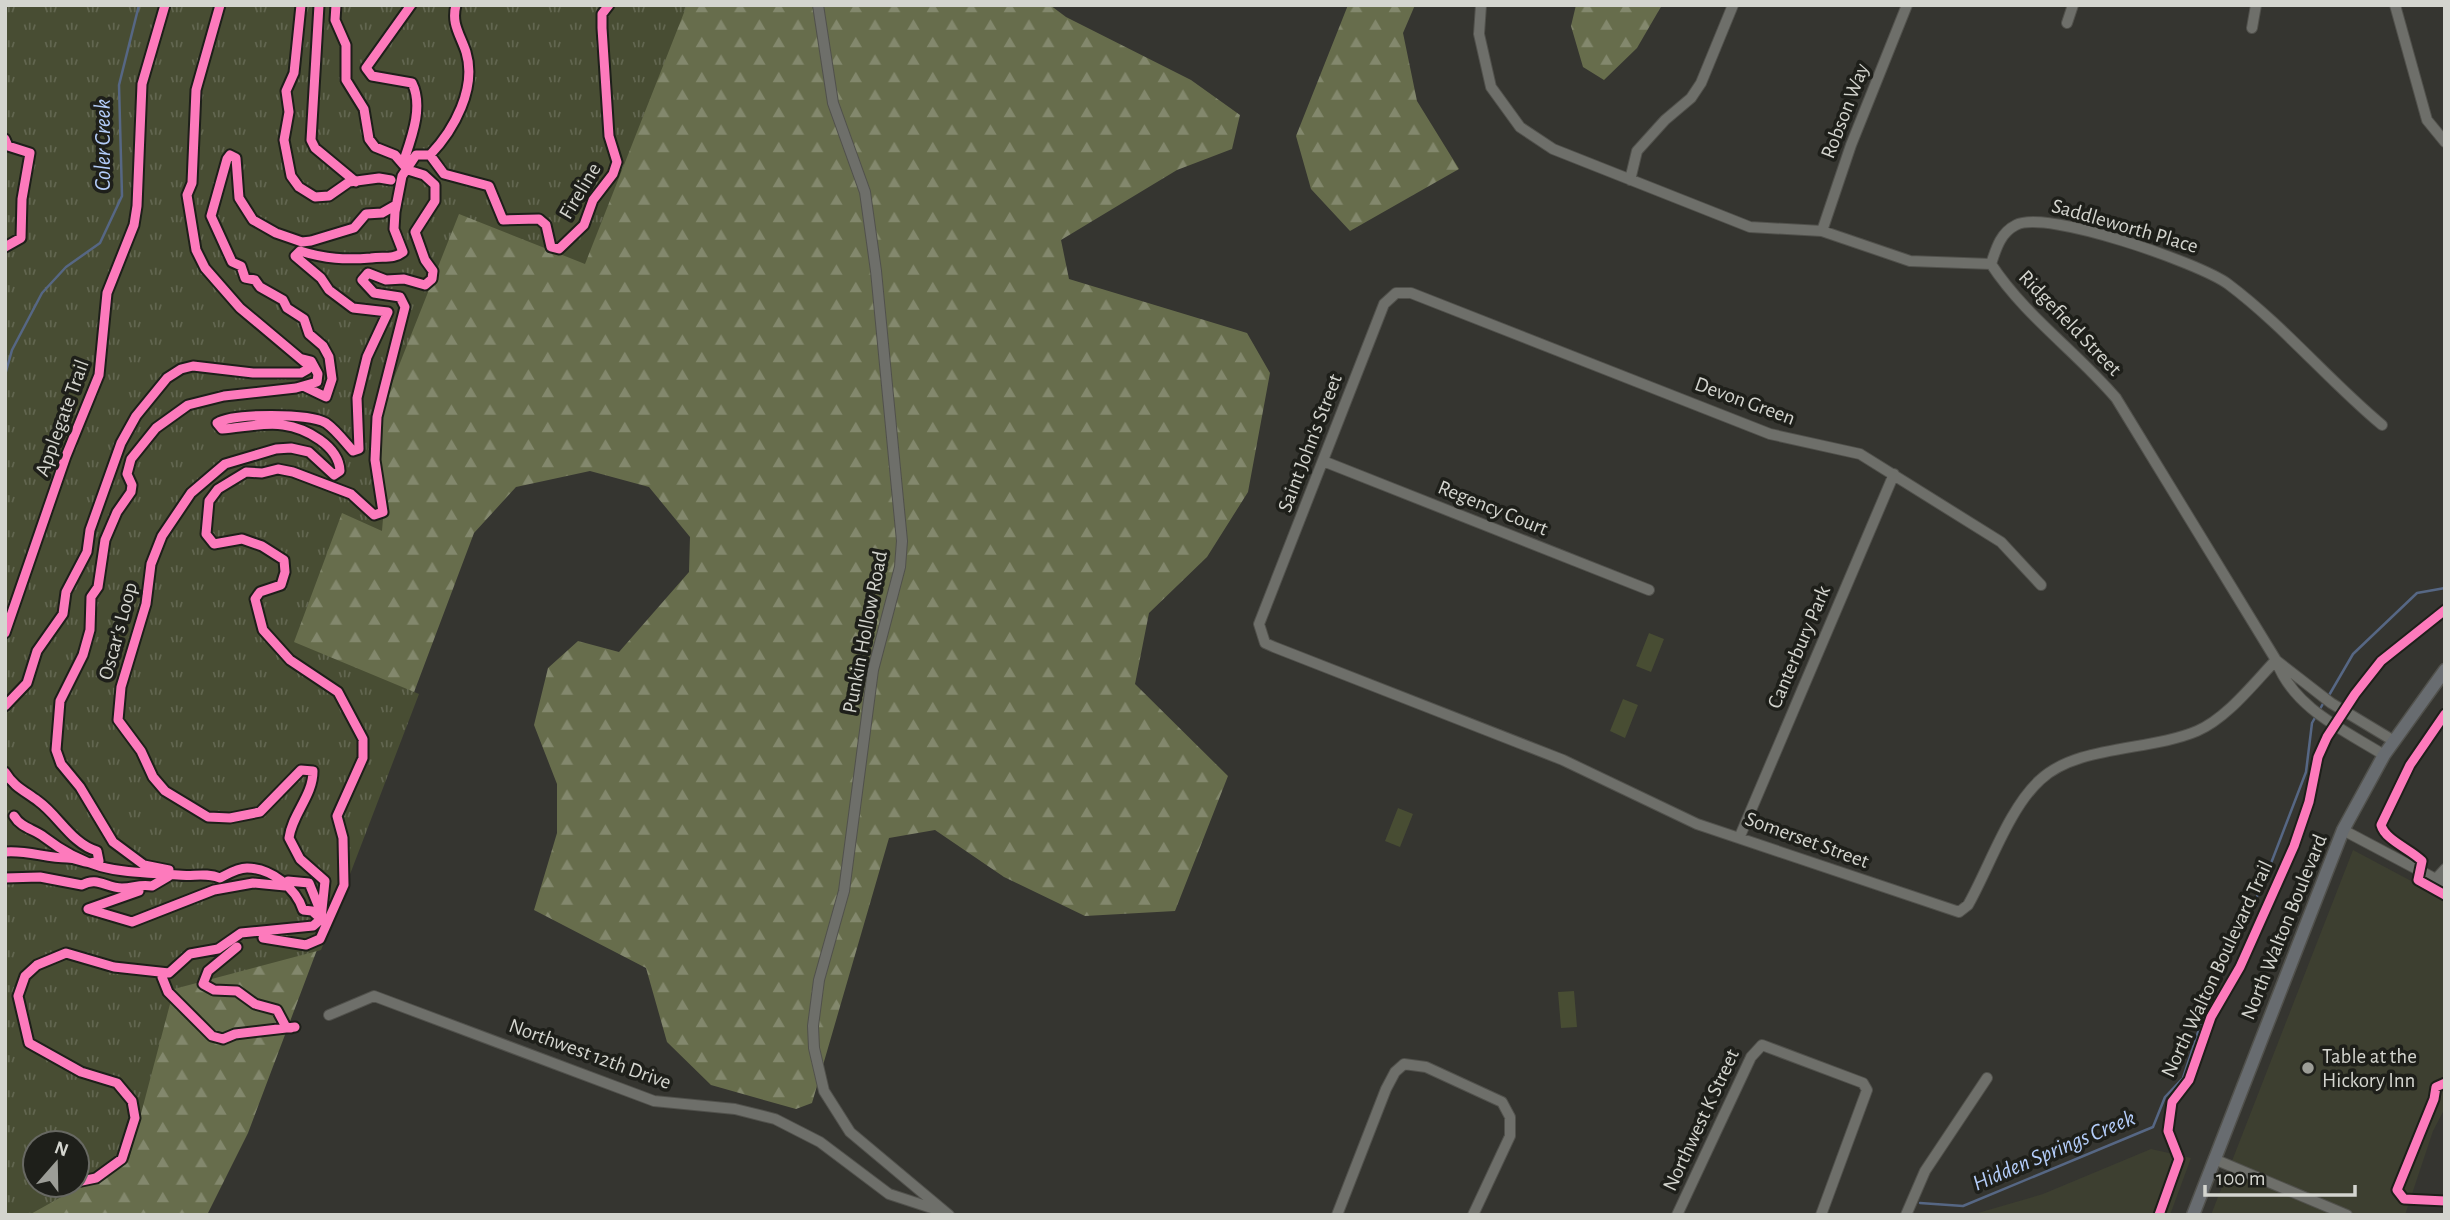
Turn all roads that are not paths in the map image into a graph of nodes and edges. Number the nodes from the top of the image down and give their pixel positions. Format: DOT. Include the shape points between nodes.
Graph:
graph roads {
  1 [pos="818,5"];
  2 [pos="1481,5"];
  3 [pos="1733,5"];
  4 [pos="1907,5"];
  5 [pos="2073,5"];
  6 [pos="2256,5"];
  7 [pos="2395,5"];
  8 [pos="2067,23"];
  9 [pos="2252,28"];
  10 [pos="2445,142"];
  11 [pos="1630,180"];
  12 [pos="1822,231"];
  13 [pos="1991,264"];
  14 [pos="1410,293"];
  15 [pos="2382,425"];
  16 [pos="1323,461"];
  17 [pos="1894,474"];
  18 [pos="2041,585"];
  19 [pos="1649,590"];
  20 [pos="1259,624"];
  21 [pos="2276,660"];
  22 [pos="2445,670"];
  23 [pos="2394,741"];
  24 [pos="2384,755"];
  25 [pos="2343,830"];
  26 [pos="1740,836"];
  27 [pos="2445,870"];
  28 [pos="2441,882"];
  29 [pos="329,1015"];
  30 [pos="1987,1078"];
  31 [pos="2214,1159"];
  32 [pos="948,1214"];
  33 [pos="1338,1215"];
  34 [pos="1473,1215"];
  35 [pos="1677,1215"];
  36 [pos="1821,1215"];
  37 [pos="1906,1215"];
  38 [pos="2193,1215"];
  39 [pos="2347,1215"];
  1 -- 32 [label="street, Punkin Hollow Road" via="833,103 865,192 902,541 900,568 873,670 844,891 819,980 814,1048 824,1091 850,1132"];
  2 -- 11 [label="street, Ridgefield Street" via="1479,34 1491,87 1510,116 1553,149"];
  3 -- 11 [label="street" via="1701,83 1637,151"];
  4 -- 12 [label="street, Robson Way"];
  5 -- 8 [label="street"];
  6 -- 9 [label="street"];
  7 -- 10 [label="street" via="2427,120"];
  11 -- 12 [label="street, Ridgefield Street" via="1750,227"];
  12 -- 13 [label="street, Ridgefield Street" via="1910,261"];
  13 -- 15 [label="street, Saddleworth Place" via="2000,239 2015,225 2034,220 2061,224 2203,269 2228,284"];
  13 -- 21 [label="street, Ridgefield Street" via="2011,294 2116,398"];
  14 -- 16 [label="street, Saint John's Street" via="1396,293 1384,304"];
  14 -- 17 [label="street, Devon Green" via="1770,434 1860,454"];
  16 -- 19 [label="street, Regency Court"];
  16 -- 20 [label="street, Saint John's Street"];
  17 -- 18 [label="street, Devon Green" via="2001,542"];
  17 -- 26 [label="street, Canterbury Park"];
  20 -- 26 [label="street, Somerset Street" via="1265,643 1274,647 1563,760 1698,824"];
  21 -- 23 [label="street, Ridgefield Street" via="2331,703"];
  21 -- 24 [label="street, Ridgefield Street" via="2283,680 2308,707"];
  21 -- 26 [label="street, Somerset Street" via="2199,731 2062,765 2039,780 2021,804 1965,910 1942,909"];
  22 -- 23 [label="main road, North Walton Boulevard"];
  23 -- 24 [label="main road, North Walton Boulevard"];
  24 -- 25 [label="main road, North Walton Boulevard"];
  25 -- 28 [label="street"];
  25 -- 31 [label="main road, North Walton Boulevard"];
  27 -- 28 [label="street"];
  29 -- 32 [label="street, Northwest 12th Drive" via="374,996 654,1101 735,1108 775,1119 820,1142 889,1194"];
  30 -- 37 [label="street" via="1925,1171"];
  31 -- 38 [label="main road, North Walton Boulevard"];
  31 -- 39 [label="street"];
  33 -- 34 [label="street" via="1386,1089 1404,1064 1426,1067 1502,1102 1510,1117 1510,1136"];
  35 -- 36 [label="street, Northwest K Street" via="1751,1058 1762,1045 1863,1083 1867,1090"];
}
